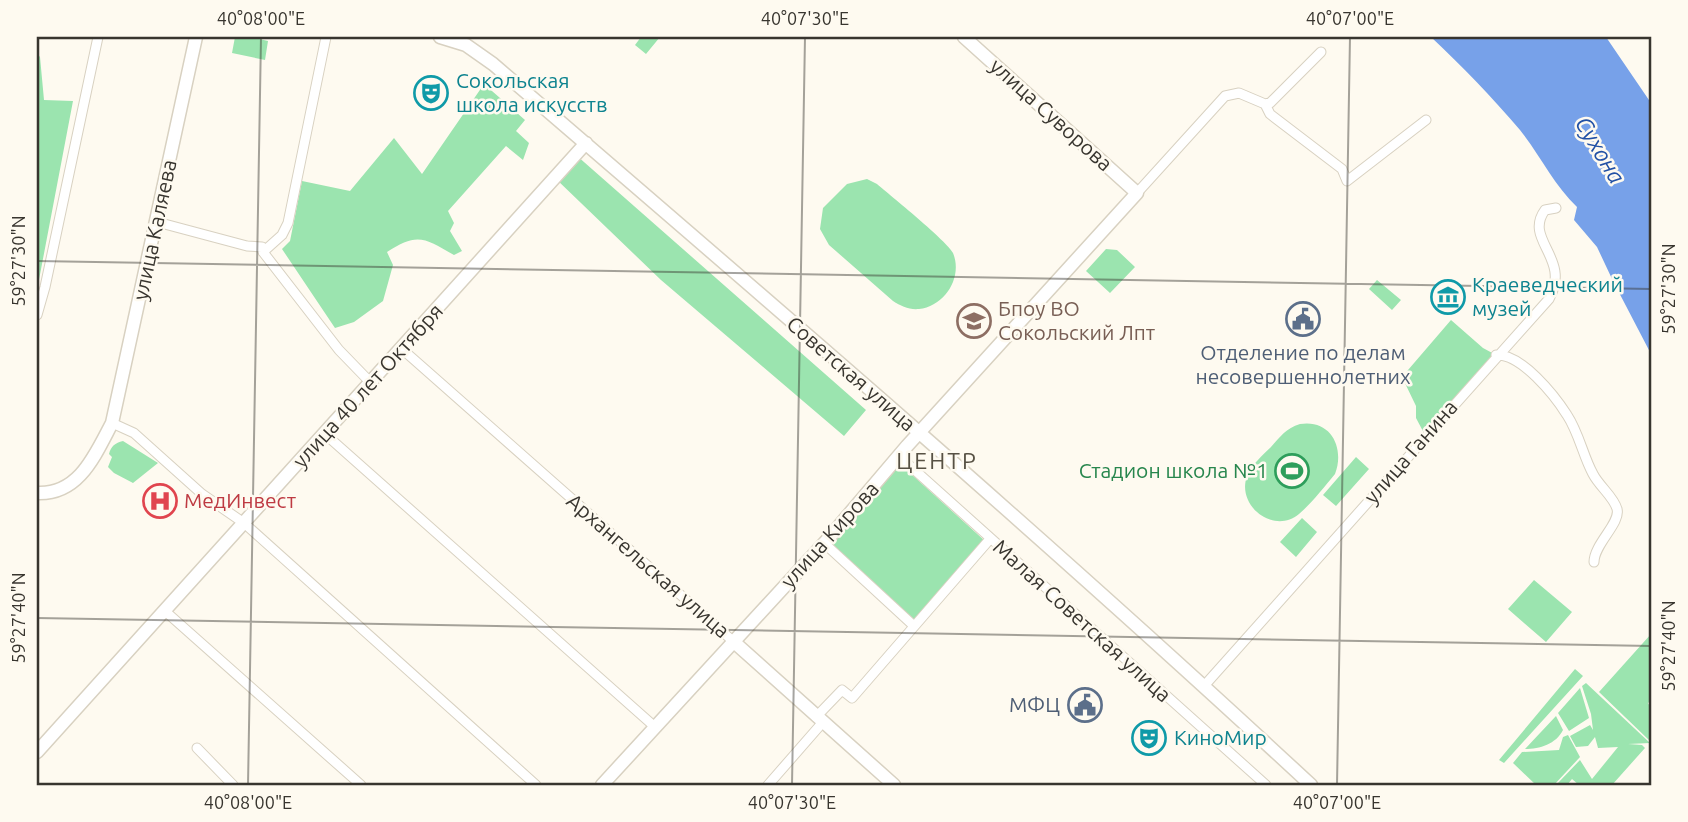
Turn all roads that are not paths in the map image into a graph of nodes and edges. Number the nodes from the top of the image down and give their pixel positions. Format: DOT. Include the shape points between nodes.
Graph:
graph roads {
  1 [pos="98,37"];
  2 [pos="196,37"];
  3 [pos="326,37"];
  4 [pos="440,37"];
  5 [pos="964,37"];
  6 [pos="468,41"];
  7 [pos="1321,52"];
  8 [pos="1265,104"];
  9 [pos="1426,120"];
  10 [pos="586,144"];
  11 [pos="1137,193"];
  12 [pos="1556,208"];
  13 [pos="157,222"];
  14 [pos="263,252"];
  15 [pos="37,315"];
  16 [pos="402,349"];
  17 [pos="1496,355"];
  18 [pos="371,383"];
  19 [pos="112,423"];
  20 [pos="919,433"];
  21 [pos="325,434"];
  22 [pos="899,456"];
  23 [pos="37,493"];
  24 [pos="244,523"];
  25 [pos="990,539"];
  26 [pos="824,543"];
  27 [pos="1594,562"];
  28 [pos="165,611"];
  29 [pos="914,626"];
  30 [pos="734,642"];
  31 [pos="1204,686"];
  32 [pos="820,720"];
  33 [pos="655,727"];
  34 [pos="197,748"];
  35 [pos="37,752"];
  36 [pos="233,785"];
  37 [pos="361,785"];
  38 [pos="536,785"];
  39 [pos="602,785"];
  40 [pos="768,785"];
  41 [pos="894,785"];
  42 [pos="1266,785"];
  43 [pos="1311,785"];
  1 -- 15 [label="street"];
  2 -- 13 [label="main road, улица Каляева"];
  3 -- 14 [label="street" via="288,223"];
  4 -- 6 [label="main road, Советская улица"];
  5 -- 11 [label="main road, улица Суворова"];
  6 -- 10 [label="main road, Советская улица"];
  7 -- 8 [label="street"];
  8 -- 9 [label="street" via="1270,114 1342,169 1347,181"];
  8 -- 11 [label="street, улица Кирова" via="1239,93 1225,96"];
  10 -- 16 [label="main road, улица 40 лет Октября"];
  10 -- 20 [label="main road, Советская улица"];
  11 -- 20 [label="main road, улица Кирова"];
  12 -- 17 [label="street, улица Ганина" via="1545,210 1538,233 1554,261 1553,292"];
  13 -- 14 [label="street" via="262,247"];
  13 -- 19 [label="main road, улица Каляева"];
  14 -- 18 [label="street"];
  16 -- 18 [label="main road, улица 40 лет Октября"];
  16 -- 30 [label="street, Архангельская улица"];
  17 -- 27 [label="street" via="1516,359 1568,416 1589,466 1616,507 1617,516 1596,548"];
  17 -- 31 [label="street, улица Ганина"];
  18 -- 21 [label="main road, улица 40 лет Октября"];
  19 -- 23 [label="main road, улица Каляева" via="77,480 55,492"];
  19 -- 24 [label="street" via="134,433 202,494"];
  20 -- 22 [label="main road, улица Кирова"];
  20 -- 31 [label="main road, Советская улица"];
  21 -- 24 [label="main road, улица 40 лет Октября"];
  21 -- 33 [label="street"];
  22 -- 25 [label="street, Малая Советская улица"];
  22 -- 26 [label="main road, улица Кирова"];
  24 -- 28 [label="main road, улица 40 лет Октября"];
  24 -- 38 [label="street"];
  25 -- 29 [label="street"];
  25 -- 42 [label="street, Малая Советская улица"];
  26 -- 29 [label="street"];
  26 -- 30 [label="main road, улица Кирова"];
  28 -- 35 [label="main road, улица 40 лет Октября"];
  28 -- 37 [label="street"];
  29 -- 32 [label="street" via="852,698 842,690"];
  30 -- 32 [label="main road, Архангельская улица"];
  30 -- 33 [label="main road, улица Кирова"];
  31 -- 43 [label="main road, Советская улица"];
  32 -- 40 [label="street"];
  32 -- 41 [label="main road, Архангельская улица"];
  33 -- 39 [label="main road, улица Кирова"];
  34 -- 36 [label="street"];
}
